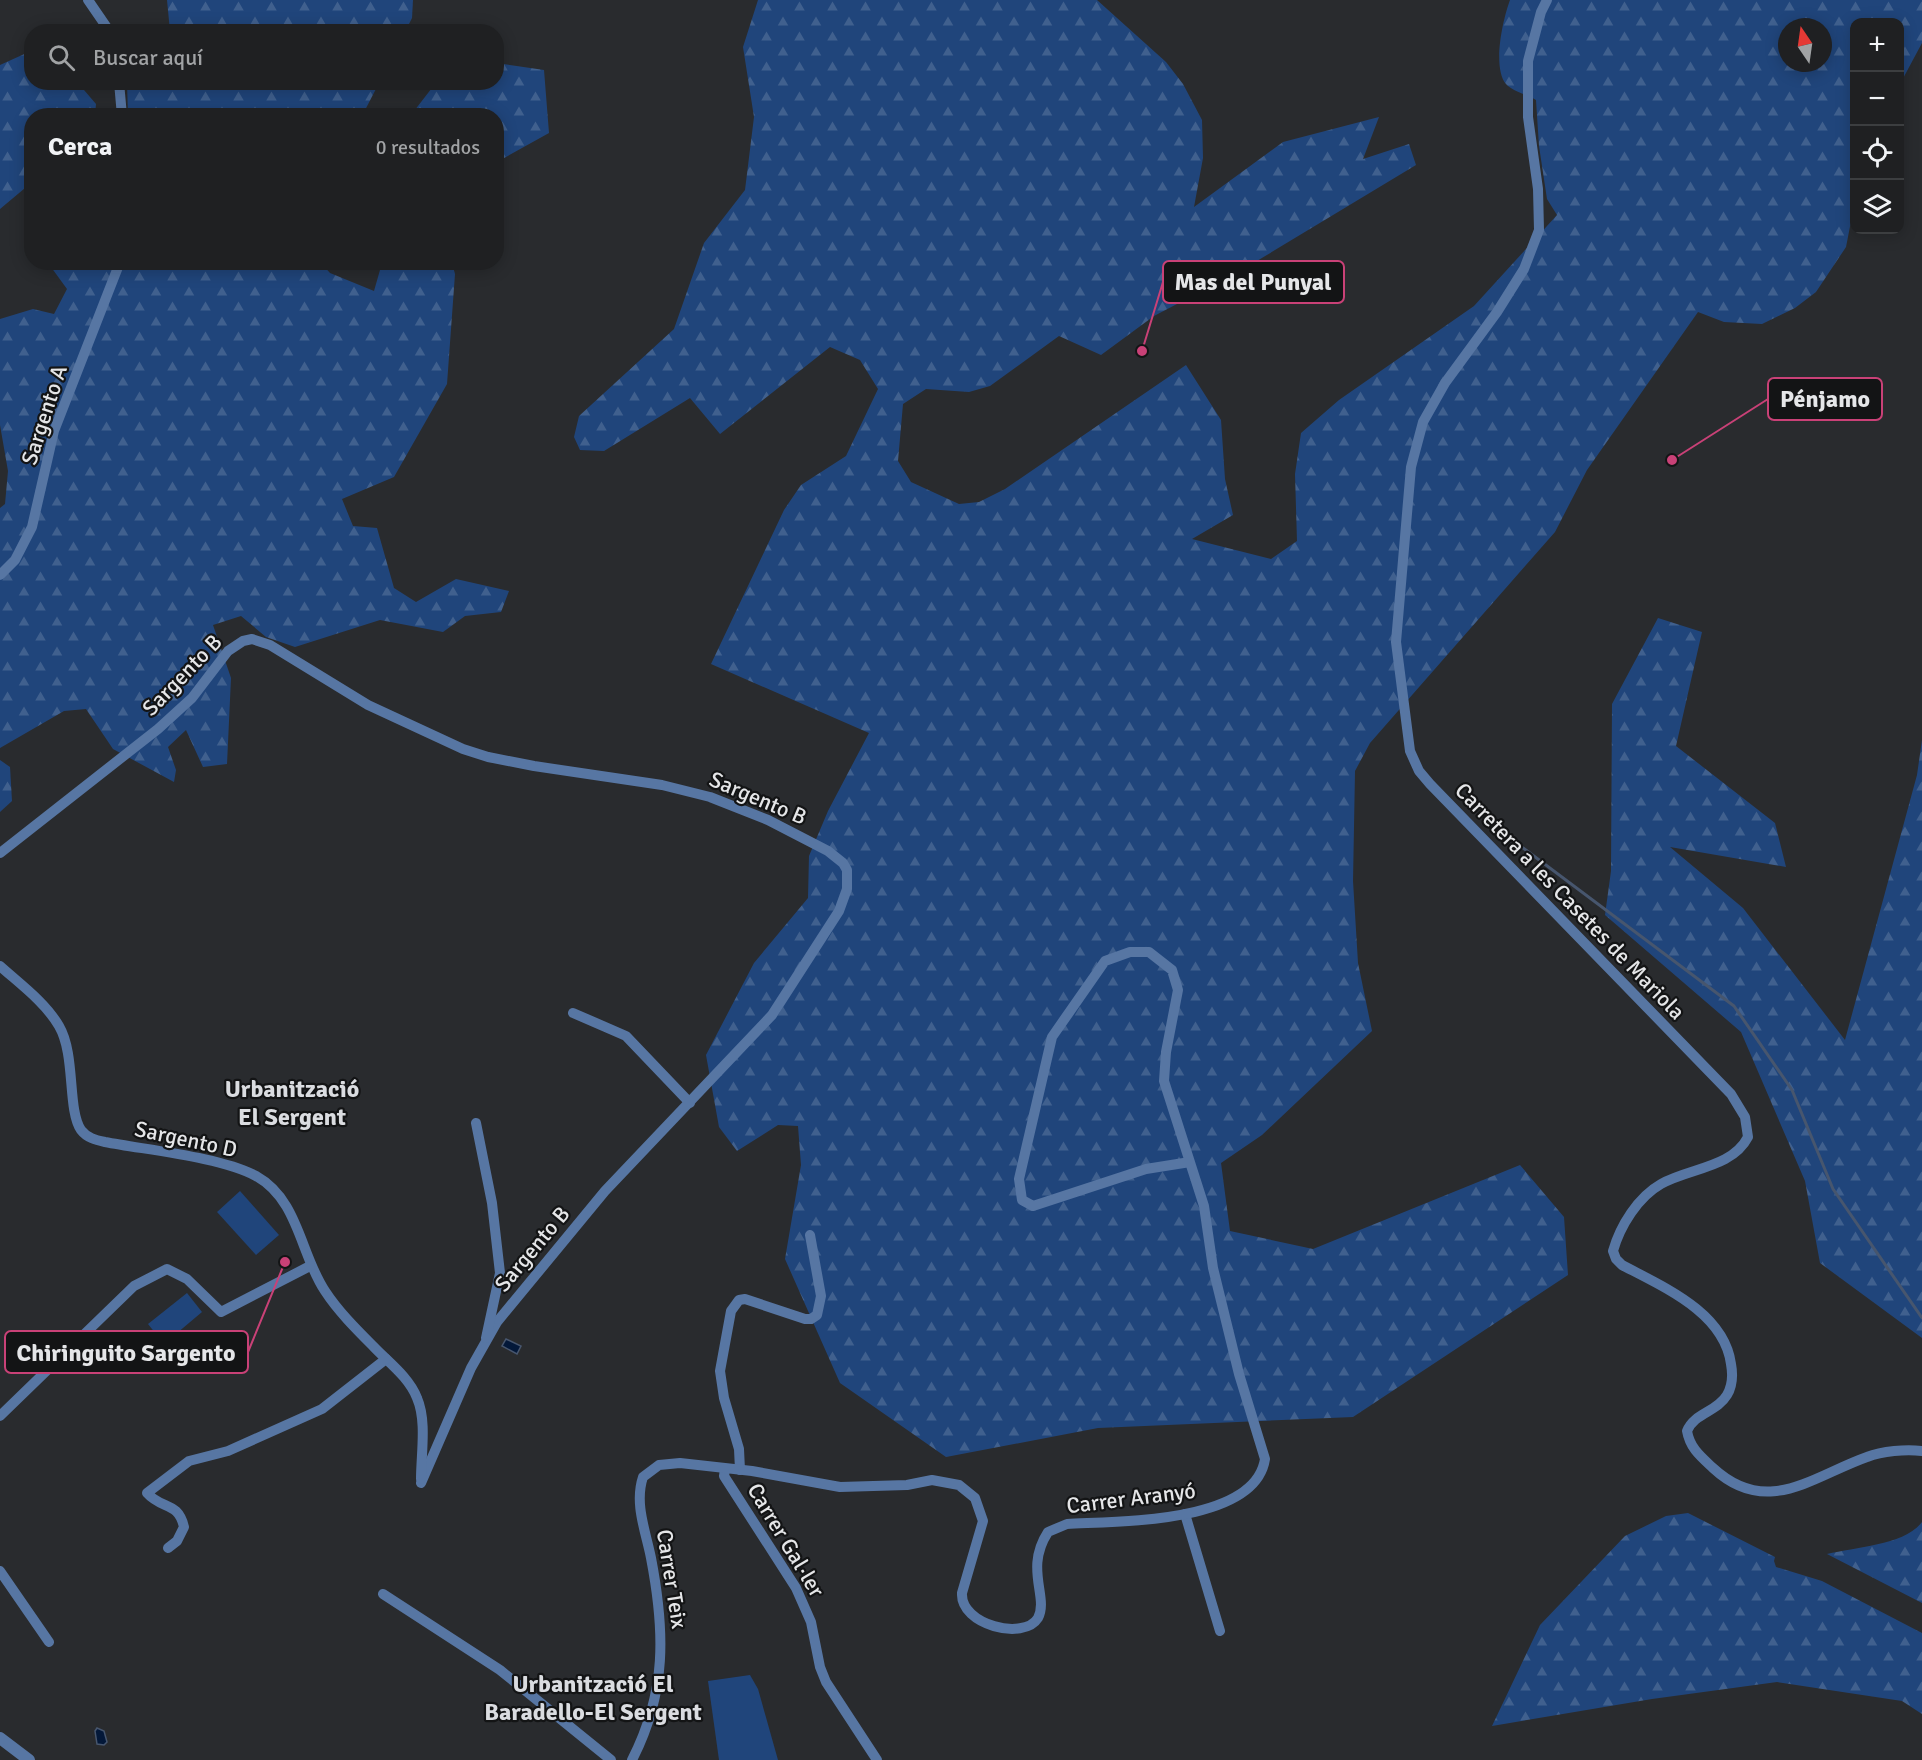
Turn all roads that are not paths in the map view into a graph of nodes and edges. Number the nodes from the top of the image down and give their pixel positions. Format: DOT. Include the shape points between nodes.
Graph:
graph roads {
  1 [pos="88,0"];
  2 [pos="1547,0"];
  3 [pos="104,24"];
  4 [pos="120,90"];
  5 [pos="121,108"];
  6 [pos="117,270"];
  7 [pos="0,574"];
  8 [pos="0,853"];
  9 [pos="0,966"];
  10 [pos="573,1013"];
  11 [pos="690,1103"];
  12 [pos="476,1123"];
  13 [pos="1190,1162"];
  14 [pos="810,1235"];
  15 [pos="310,1266"];
  16 [pos="485,1344"];
  17 [pos="386,1359"];
  18 [pos="0,1416"];
  19 [pos="1922,1451"];
  20 [pos="720,1469"];
  21 [pos="740,1470"];
  22 [pos="421,1483"];
  23 [pos="1185,1514"];
  24 [pos="168,1548"];
  25 [pos="0,1571"];
  26 [pos="383,1594"];
  27 [pos="1220,1631"];
  28 [pos="49,1642"];
  29 [pos="0,1738"];
  30 [pos="29,1760"];
  31 [pos="611,1760"];
  32 [pos="632,1760"];
  33 [pos="877,1760"];
  1 -- 3 [label="street"];
  2 -- 19 [label="street, Carretera a les Casetes de Mariola" via="1528,61 1528,117 1539,230 1524,269 1445,383 1423,422 1411,467 1396,642 1410,751 1430,784 1731,1094 1745,1117 1748,1137 1737,1152 1650,1192 1616,1239 1613,1251 1622,1265 1700,1312 1718,1332 1730,1354 1733,1374 1728,1394 1720,1405 1695,1419 1687,1431 1695,1451 1725,1478 1770,1491 1796,1488 1869,1456"];
  4 -- 5 [label="street"];
  6 -- 7 [label="street, Sargento A" via="54,431 32,527 15,560"];
  8 -- 11 [label="street, Sargento B" via="158,729 192,698 228,651 252,639 270,645 400,721 488,757 662,785 741,807 835,855 847,870 847,889 835,918 772,1015"];
  9 -- 15 [label="street, Sargento D" via="42,1006 63,1033 78,1125 86,1136 231,1166 257,1176 286,1204"];
  10 -- 11 [label="street" via="626,1036"];
  11 -- 16 [label="street, Sargento B" via="605,1191 497,1322"];
  12 -- 16 [label="street" via="492,1203 500,1273"];
  13 -- 13 [label="street, Carrer Aranyó" via="1146,1169 1033,1206 1022,1200 1019,1179 1052,1037 1105,961 1130,952 1149,952 1172,970 1178,990 1164,1081"];
  13 -- 23 [label="street, Carrer Aranyó" via="1204,1206 1213,1268 1239,1374 1264,1459 1255,1481 1240,1494"];
  14 -- 21 [label="street" via="821,1296 817,1315 805,1319 745,1299 739,1300 731,1311 720,1379 739,1449"];
  15 -- 17 [label="street, Sargento D" via="338,1310"];
  15 -- 18 [label="street" via="221,1312 187,1279 167,1269 134,1286"];
  16 -- 22 [label="street, Sargento B"];
  17 -- 22 [label="street, Sargento D" via="408,1381 419,1401"];
  17 -- 24 [label="street" via="322,1409 228,1451 189,1461 147,1493 182,1516 184,1527"];
  20 -- 21 [label="street, Carrer Aranyó"];
  20 -- 32 [label="street, Carrer Teix" via="680,1463 659,1465 643,1477 639,1501 662,1624 662,1650 651,1717"];
  20 -- 33 [label="street, Carrer Gal·ler" via="804,1605 826,1682"];
  21 -- 23 [label="street, Carrer Aranyó" via="840,1487 945,1481 969,1490 983,1521 961,1603 978,1620 1004,1629 1033,1623 1038,1617 1037,1554 1048,1532 1067,1524"];
  23 -- 27 [label="street"];
  25 -- 28 [label="street"];
  26 -- 31 [label="street" via="500,1670"];
  29 -- 30 [label="street"];
}
